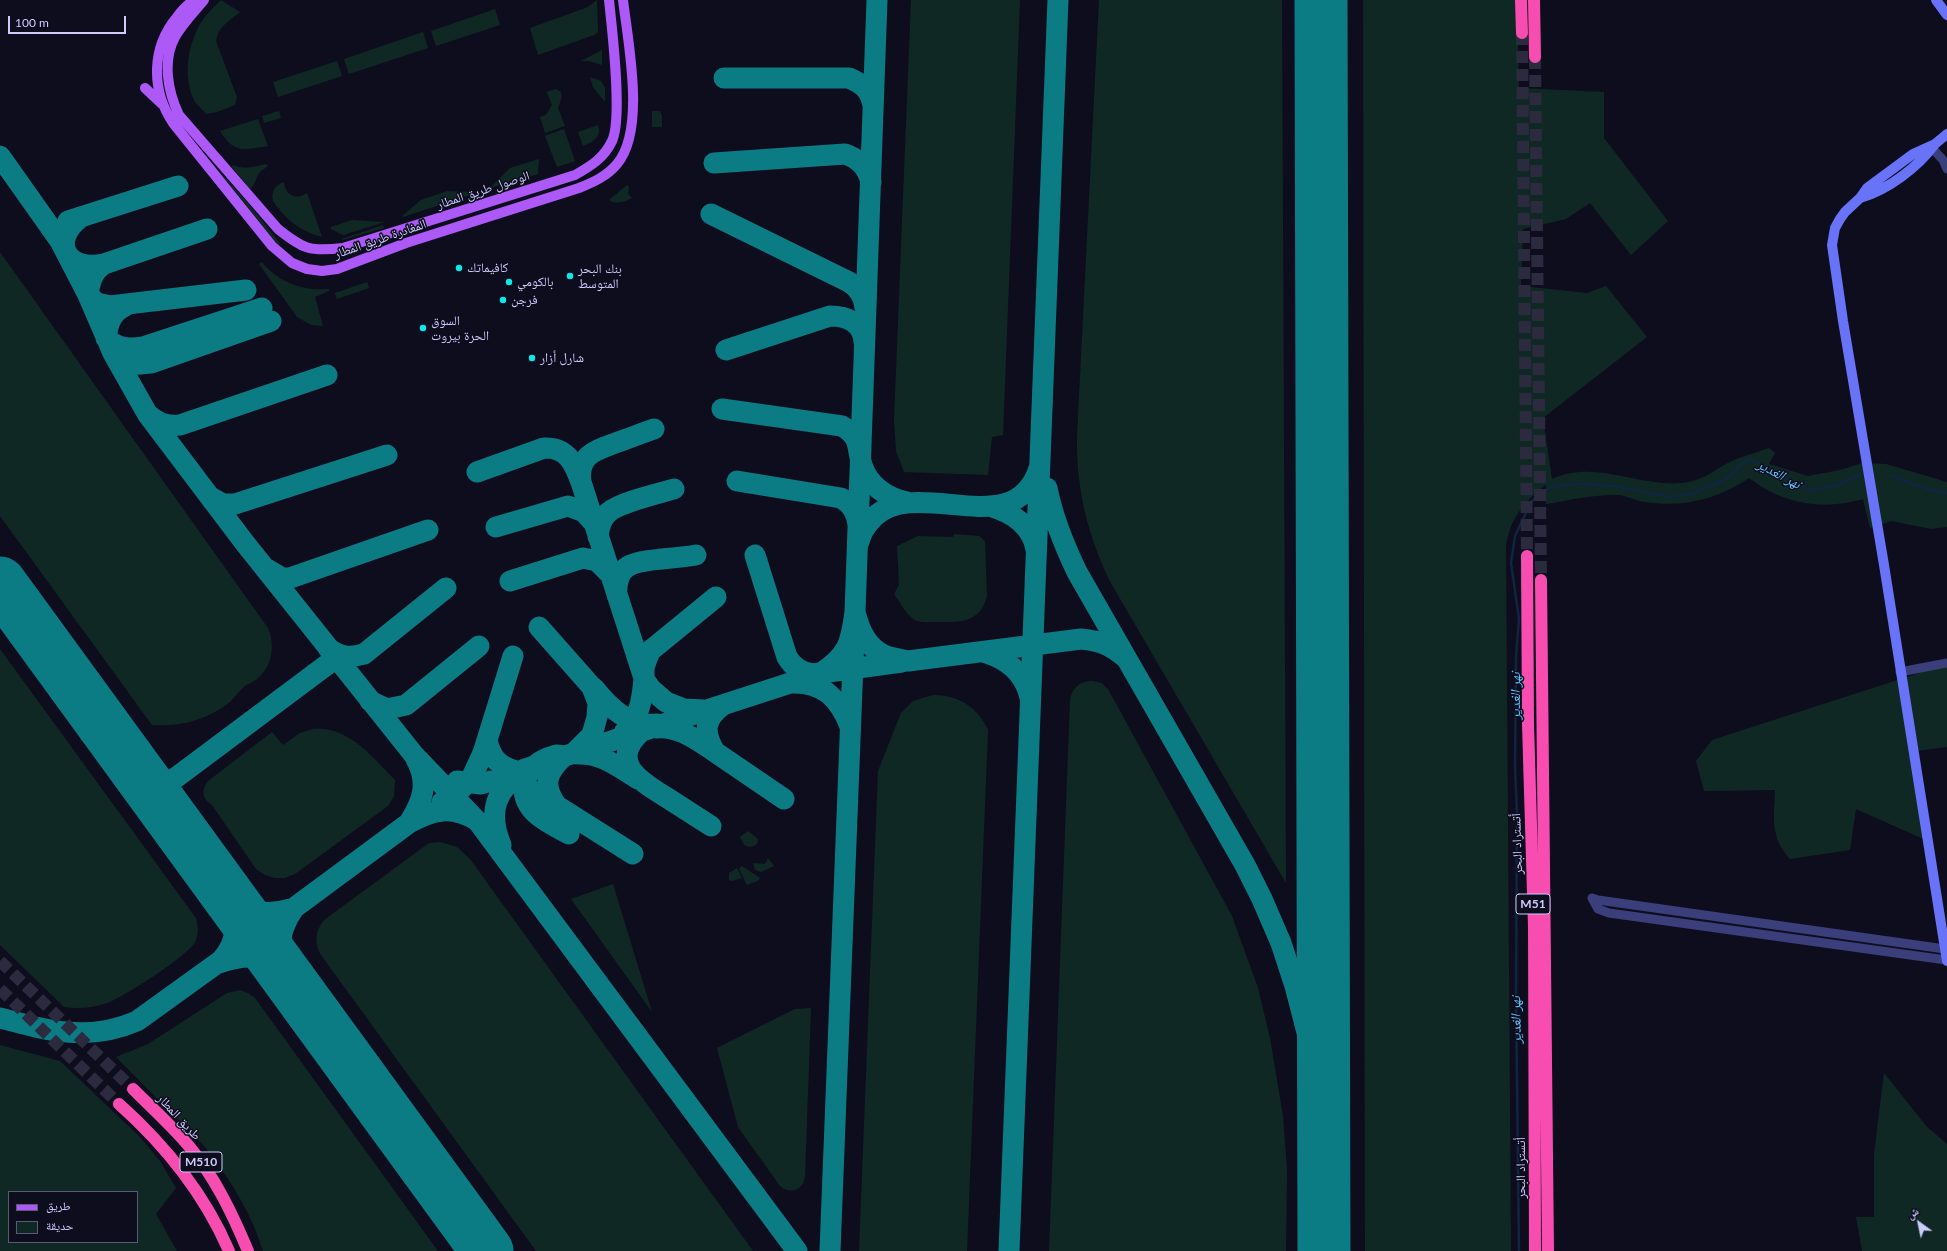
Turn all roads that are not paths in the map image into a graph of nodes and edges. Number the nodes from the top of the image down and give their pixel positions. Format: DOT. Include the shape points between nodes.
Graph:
graph roads {
  1 [pos="194,0"];
  2 [pos="204,0"];
  3 [pos="609,0"];
  4 [pos="623,0"];
  5 [pos="1522,0"];
  6 [pos="1534,0"];
  7 [pos="1936,0"];
  8 [pos="1947,15"];
  9 [pos="1522,33"];
  10 [pos="1535,57"];
  11 [pos="145,88"];
  12 [pos="162,104"];
  13 [pos="1947,134"];
  14 [pos="1933,146"];
  15 [pos="1947,169"];
  16 [pos="1527,556"];
  17 [pos="1541,580"];
  18 [pos="1947,663"];
  19 [pos="1900,672"];
  20 [pos="1662,909"];
  21 [pos="1678,912"];
  22 [pos="1660,920"];
  23 [pos="1676,922"];
  24 [pos="1804,929"];
  25 [pos="1802,940"];
  26 [pos="1946,949"];
  27 [pos="1946,960"];
  28 [pos="133,1089"];
  29 [pos="119,1104"];
  30 [pos="229,1251"];
  31 [pos="248,1251"];
  32 [pos="1535,1251"];
  33 [pos="1548,1251"];
  1 -- 12 [label="main road, المغادرة طريق المطار" via="170,25 158,55 158,82"];
  2 -- 3 [label="main road, الوصول طريق المطار" via="175,37 168,63 169,88 173,103 179,115 278,229 294,242 309,249 324,250 343,248 575,175 595,163 604,155 613,139 617,120"];
  4 -- 12 [label="main road, المغادرة طريق المطار" via="632,73 632,129 626,150 618,163 598,180 579,188 406,243 337,268 322,271 307,269 292,262 272,246 173,123"];
  5 -- 9 [label="highway"];
  6 -- 10 [label="highway"];
  7 -- 8 [label="street"];
  11 -- 12 [label="main road"];
  13 -- 14 [label="street"];
  14 -- 15 [label="street"];
  14 -- 19 [label="street" via="1918,163 1889,185 1874,194 1860,198 1845,212 1834,232 1832,245"];
  16 -- 32 [label="highway, أتستراد البحر / M51" via="1528,724 1534,927"];
  17 -- 33 [label="highway, أتستراد البحر / M51"];
  18 -- 19 [label="street"];
  19 -- 26 [label="street"];
  20 -- 21 [label="street"];
  20 -- 22 [label="street"];
  20 -- 22 [label="street" via="1592,898 1600,911"];
  21 -- 23 [label="street"];
  21 -- 24 [label="street"];
  22 -- 23 [label="street"];
  23 -- 25 [label="street"];
  24 -- 25 [label="street"];
  24 -- 26 [label="street"];
  25 -- 27 [label="street"];
  26 -- 27 [label="street"];
  28 -- 31 [label="highway, طريق المطار / M510" via="188,1145 211,1177 227,1203"];
  29 -- 30 [label="highway, M510" via="157,1140 203,1199"];
}
